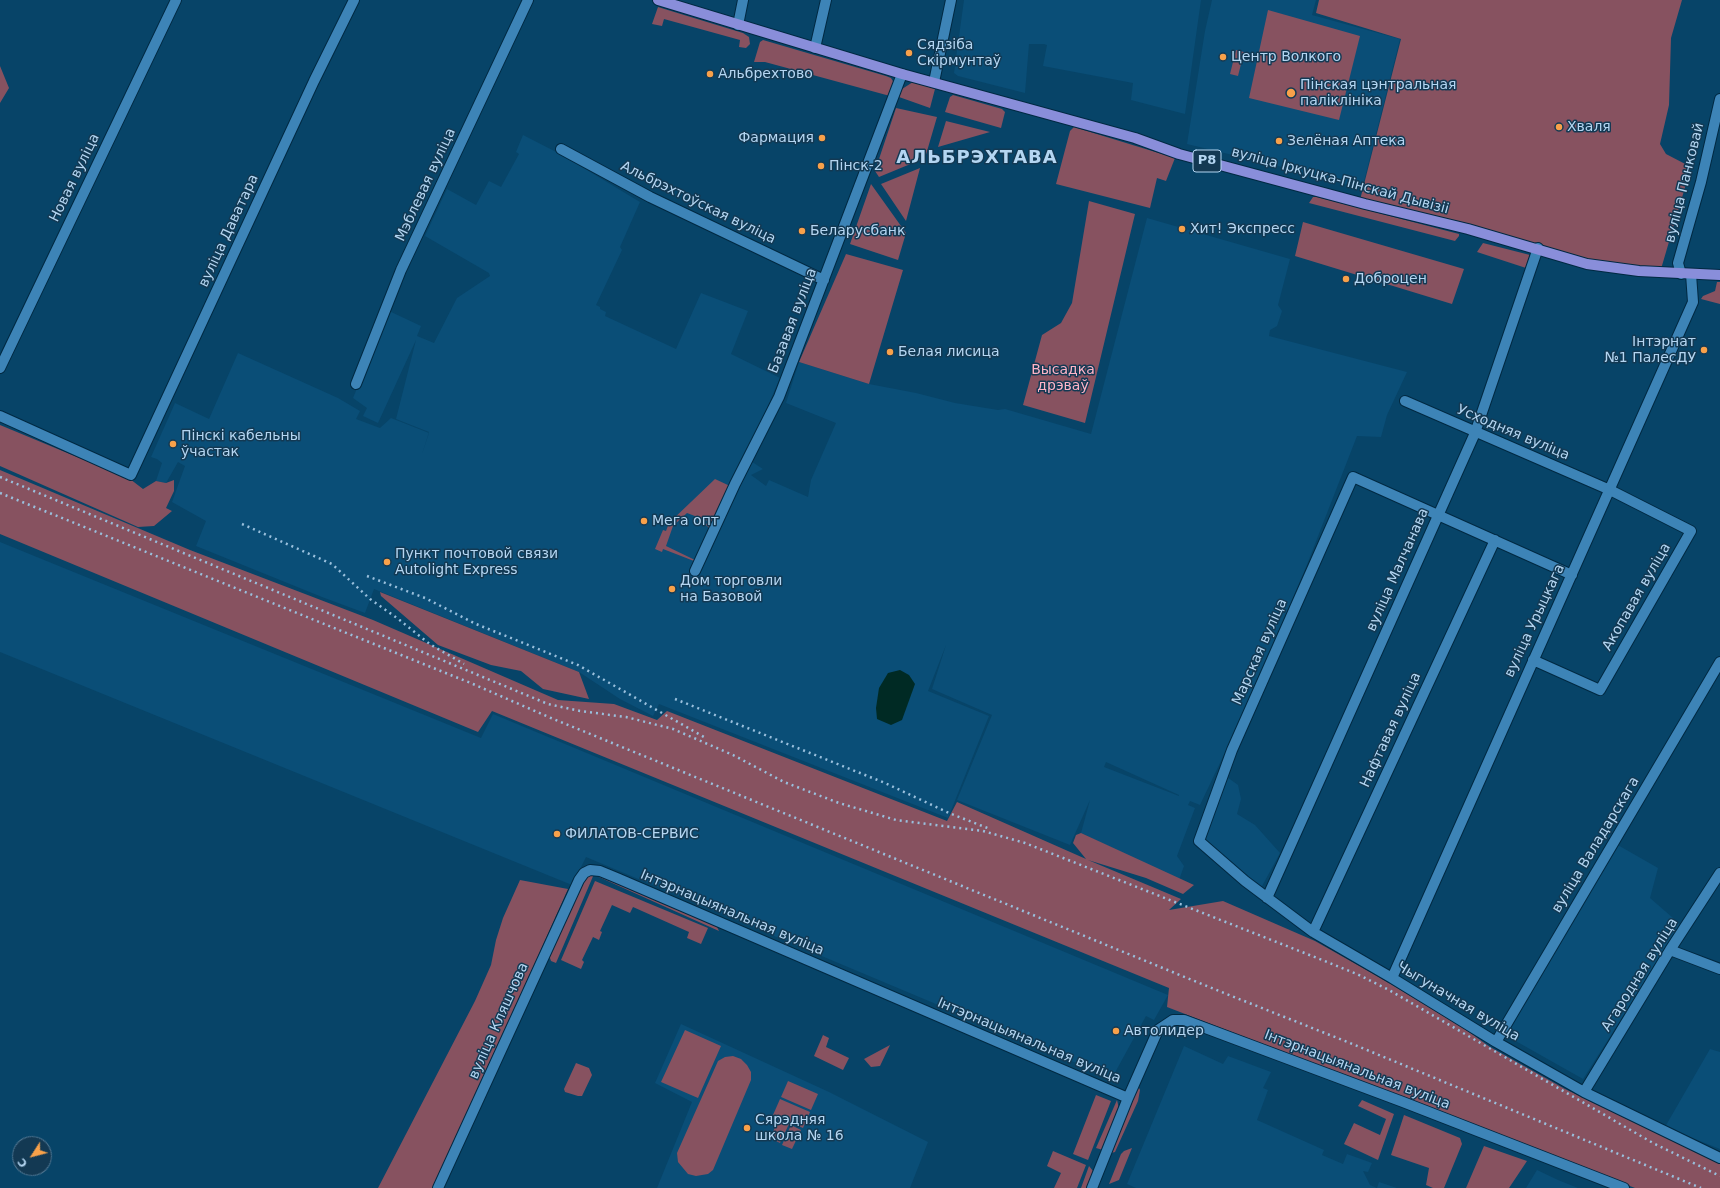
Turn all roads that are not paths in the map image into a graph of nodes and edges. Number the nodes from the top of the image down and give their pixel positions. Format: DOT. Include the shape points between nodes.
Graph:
graph roads {
  1 [pos="176,0"];
  2 [pos="354,0"];
  3 [pos="528,0"];
  4 [pos="658,0"];
  5 [pos="743,0"];
  6 [pos="826,0"];
  7 [pos="951,0"];
  8 [pos="738,25"];
  9 [pos="815,48"];
  10 [pos="902,74"];
  11 [pos="934,82"];
  12 [pos="1720,99"];
  13 [pos="561,149"];
  14 [pos="1538,248"];
  15 [pos="1686,274"];
  16 [pos="1720,275"];
  17 [pos="824,280"];
  18 [pos="0,368"];
  19 [pos="356,384"];
  20 [pos="1405,401"];
  21 [pos="0,416"];
  22 [pos="1475,433"];
  23 [pos="1610,490"];
  24 [pos="1438,515"];
  25 [pos="1495,540"];
  26 [pos="695,571"];
  27 [pos="1572,575"];
  28 [pos="1533,660"];
  29 [pos="1720,662"];
  30 [pos="1198,841"];
  31 [pos="590,870"];
  32 [pos="1720,873"];
  33 [pos="1267,898"];
  34 [pos="1313,932"];
  35 [pos="1670,950"];
  36 [pos="1720,969"];
  37 [pos="1392,978"];
  38 [pos="1496,1042"];
  39 [pos="1584,1092"];
  40 [pos="1128,1098"];
  41 [pos="1720,1158"];
  42 [pos="438,1188"];
  43 [pos="1092,1188"];
  44 [pos="1624,1188"];
  1 -- 18 [label="street, Новая вуліца"];
  2 -- 21 [label="street, вуліца Даватара" via="131,475"];
  3 -- 19 [label="street, Мэблевая вуліца" via="401,270"];
  4 -- 8 [label="main road, вуліца Іркуцка-Пінскай Дывізіі / Р8"];
  5 -- 8 [label="street"];
  6 -- 9 [label="street"];
  7 -- 11 [label="street"];
  8 -- 9 [label="main road, вуліца Іркуцка-Пінскай Дывізіі / Р8"];
  9 -- 10 [label="main road, вуліца Іркуцка-Пінскай Дывізіі / Р8"];
  10 -- 11 [label="main road, вуліца Іркуцка-Пінскай Дывізіі / Р8"];
  10 -- 17 [label="street, Базавая вуліца"];
  11 -- 14 [label="main road, вуліца Іркуцка-Пінскай Дывізіі / Р8" via="1135,138 1179,154"];
  12 -- 15 [label="street, вуліца Панковай" via="1701,182 1678,263"];
  13 -- 17 [label="street, Альбрэхтоўская вуліца" via="650,197"];
  14 -- 15 [label="main road, вуліца Іркуцка-Пінскай Дывізіі / Р8" via="1600,267"];
  14 -- 22 [label="street, вуліца Малчанава"];
  15 -- 16 [label="main road, вуліца Іркуцка-Пінскай Дывізіі / Р8"];
  15 -- 23 [label="street, вуліца Урыцкага" via="1693,302"];
  17 -- 26 [label="street, Базавая вуліца" via="779,397"];
  20 -- 22 [label="street, Усходняя вуліца"];
  22 -- 23 [label="street, Усходняя вуліца"];
  22 -- 24 [label="street, вуліца Малчанава"];
  23 -- 27 [label="street, вуліца Урыцкага"];
  23 -- 28 [label="street, Акопавая вуліца" via="1691,531 1600,690"];
  24 -- 25 [label="street"];
  24 -- 30 [label="street, Марская вуліца" via="1353,477 1232,750"];
  24 -- 33 [label="street, вуліца Малчанава"];
  25 -- 27 [label="street"];
  25 -- 34 [label="street, Нафтавая вуліца"];
  27 -- 28 [label="street, вуліца Урыцкага"];
  28 -- 37 [label="street, вуліца Урыцкага"];
  29 -- 38 [label="street, вуліца Валадарскага"];
  30 -- 33 [label="street, Чыгуначная вуліца"];
  31 -- 40 [label="street, Інтэрнацыянальная вуліца" via="617,878"];
  31 -- 42 [label="street, вуліца Кляшчова" via="579,880"];
  32 -- 35 [label="street, Агародная вуліца"];
  33 -- 34 [label="street, Чыгуначная вуліца"];
  34 -- 37 [label="street, Чыгуначная вуліца"];
  35 -- 36 [label="street"];
  35 -- 39 [label="street, Агародная вуліца"];
  37 -- 38 [label="street, Чыгуначная вуліца"];
  38 -- 39 [label="street, Чыгуначная вуліца"];
  39 -- 41 [label="street, Чыгуначная вуліца"];
  40 -- 43 [label="street"];
  40 -- 44 [label="street, Інтэрнацыянальная вуліца" via="1158,1030 1173,1020 1184,1020"];
}
